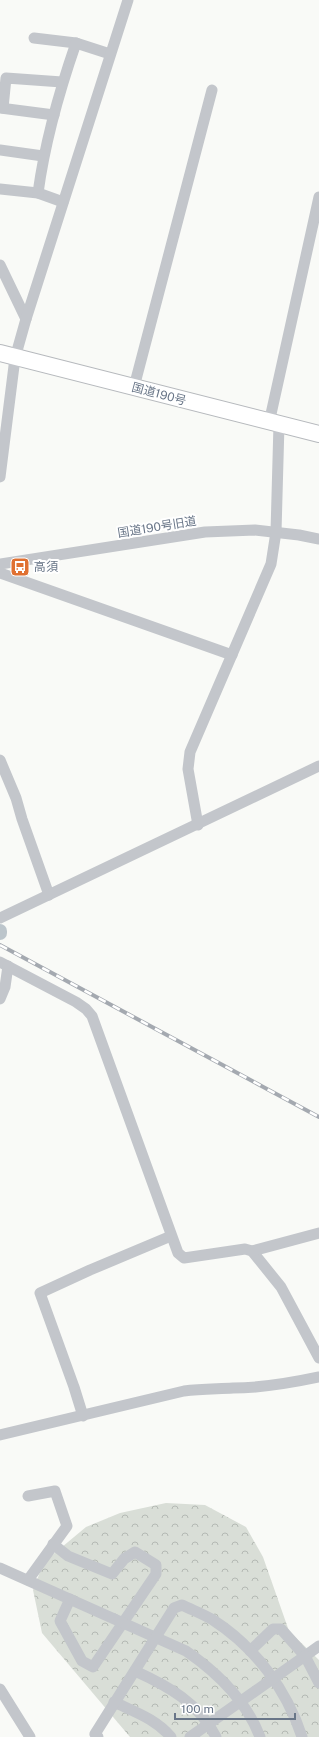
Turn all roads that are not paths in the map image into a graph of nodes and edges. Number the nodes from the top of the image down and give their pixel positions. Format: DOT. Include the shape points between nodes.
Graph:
graph roads {
  1 [pos="128,0"];
  2 [pos="34,38"];
  3 [pos="76,43"];
  4 [pos="110,54"];
  5 [pos="62,82"];
  6 [pos="212,90"];
  7 [pos="2,108"];
  8 [pos="54,115"];
  9 [pos="0,150"];
  10 [pos="43,156"];
  11 [pos="0,189"];
  12 [pos="38,193"];
  13 [pos="319,197"];
  14 [pos="63,202"];
  15 [pos="317,213"];
  16 [pos="0,265"];
  17 [pos="26,319"];
  18 [pos="0,353"];
  19 [pos="15,358"];
  20 [pos="134,387"];
  21 [pos="274,424"];
  22 [pos="319,434"];
  23 [pos="0,477"];
  24 [pos="276,532"];
  25 [pos="319,539"];
  26 [pos="0,564"];
  27 [pos="0,574"];
  28 [pos="232,655"];
  29 [pos="0,760"];
  30 [pos="319,766"];
  31 [pos="198,825"];
  32 [pos="49,895"];
  33 [pos="1,917"];
  34 [pos="4,964"];
  35 [pos="0,999"];
  36 [pos="319,1233"];
  37 [pos="171,1236"];
  38 [pos="252,1251"];
  39 [pos="319,1358"];
  40 [pos="319,1377"];
  41 [pos="83,1416"];
  42 [pos="0,1435"];
  43 [pos="28,1496"];
  44 [pos="53,1544"];
  45 [pos="0,1568"];
  46 [pos="28,1580"];
  47 [pos="70,1599"];
  48 [pos="124,1622"];
  49 [pos="156,1637"];
  50 [pos="319,1646"];
  51 [pos="250,1651"];
  52 [pos="305,1656"];
  53 [pos="135,1671"];
  54 [pos="273,1678"];
  55 [pos="319,1683"];
  56 [pos="0,1689"];
  57 [pos="240,1701"];
  58 [pos="114,1702"];
  59 [pos="208,1724"];
  60 [pos="30,1737"];
  61 [pos="98,1737"];
  62 [pos="171,1737"];
  63 [pos="190,1737"];
  64 [pos="216,1737"];
  65 [pos="260,1737"];
  66 [pos="302,1737"];
  1 -- 4 [label="street"];
  2 -- 3 [label="street"];
  3 -- 4 [label="street"];
  3 -- 5 [label="street"];
  4 -- 14 [label="street"];
  5 -- 7 [label="street" via="6,78"];
  5 -- 8 [label="street"];
  6 -- 20 [label="street"];
  7 -- 8 [label="street"];
  8 -- 10 [label="street"];
  9 -- 10 [label="street"];
  10 -- 12 [label="street"];
  11 -- 12 [label="street"];
  12 -- 14 [label="street"];
  13 -- 15 [label="street"];
  14 -- 17 [label="street"];
  15 -- 21 [label="street"];
  16 -- 17 [label="street"];
  17 -- 19 [label="street"];
  18 -- 19 [label="highway, 国道190号"];
  19 -- 20 [label="highway, 国道190号"];
  19 -- 23 [label="street"];
  20 -- 21 [label="highway, 国道190号"];
  21 -- 22 [label="highway, 国道190号"];
  21 -- 24 [label="street"];
  24 -- 25 [label="street, 国道190号旧道"];
  24 -- 26 [label="street, 国道190号旧道" via="205,532"];
  24 -- 28 [label="street" via="271,564"];
  27 -- 28 [label="street"];
  28 -- 31 [label="street" via="190,752 188,769"];
  29 -- 32 [label="street" via="16,798"];
  30 -- 31 [label="street"];
  31 -- 32 [label="street"];
  32 -- 33 [label="street"];
  34 -- 35 [label="street" via="4,987"];
  34 -- 37 [label="street" via="76,1002 92,1016"];
  36 -- 38 [label="street"];
  37 -- 38 [label="street" via="178,1253 184,1258 245,1249"];
  37 -- 41 [label="street" via="40,1293"];
  38 -- 39 [label="street" via="281,1287"];
  40 -- 41 [label="street" via="279,1384 184,1391"];
  41 -- 42 [label="street"];
  43 -- 44 [label="street" via="55,1491 67,1526"];
  44 -- 46 [label="street"];
  44 -- 48 [label="street" via="68,1556 112,1574 124,1559 135,1552 156,1565 156,1574"];
  45 -- 46 [label="street"];
  46 -- 47 [label="street"];
  47 -- 48 [label="street"];
  47 -- 48 [label="street" via="60,1621 82,1661 93,1667"];
  48 -- 49 [label="street"];
  49 -- 51 [label="street" via="174,1608 182,1605 212,1620"];
  49 -- 53 [label="street"];
  49 -- 57 [label="street" via="186,1651 207,1666 230,1687"];
  50 -- 52 [label="street"];
  51 -- 52 [label="street" via="273,1629 281,1630"];
  51 -- 54 [label="street"];
  52 -- 54 [label="street"];
  52 -- 55 [label="street"];
  53 -- 58 [label="street"];
  53 -- 59 [label="street" via="170,1688 190,1703"];
  54 -- 57 [label="street"];
  54 -- 66 [label="street" via="289,1706"];
  56 -- 60 [label="street"];
  57 -- 59 [label="street"];
  57 -- 65 [label="street"];
  58 -- 61 [label="street" via="95,1734"];
  58 -- 62 [label="street" via="158,1724"];
  59 -- 63 [label="street"];
  59 -- 64 [label="street"];
}
